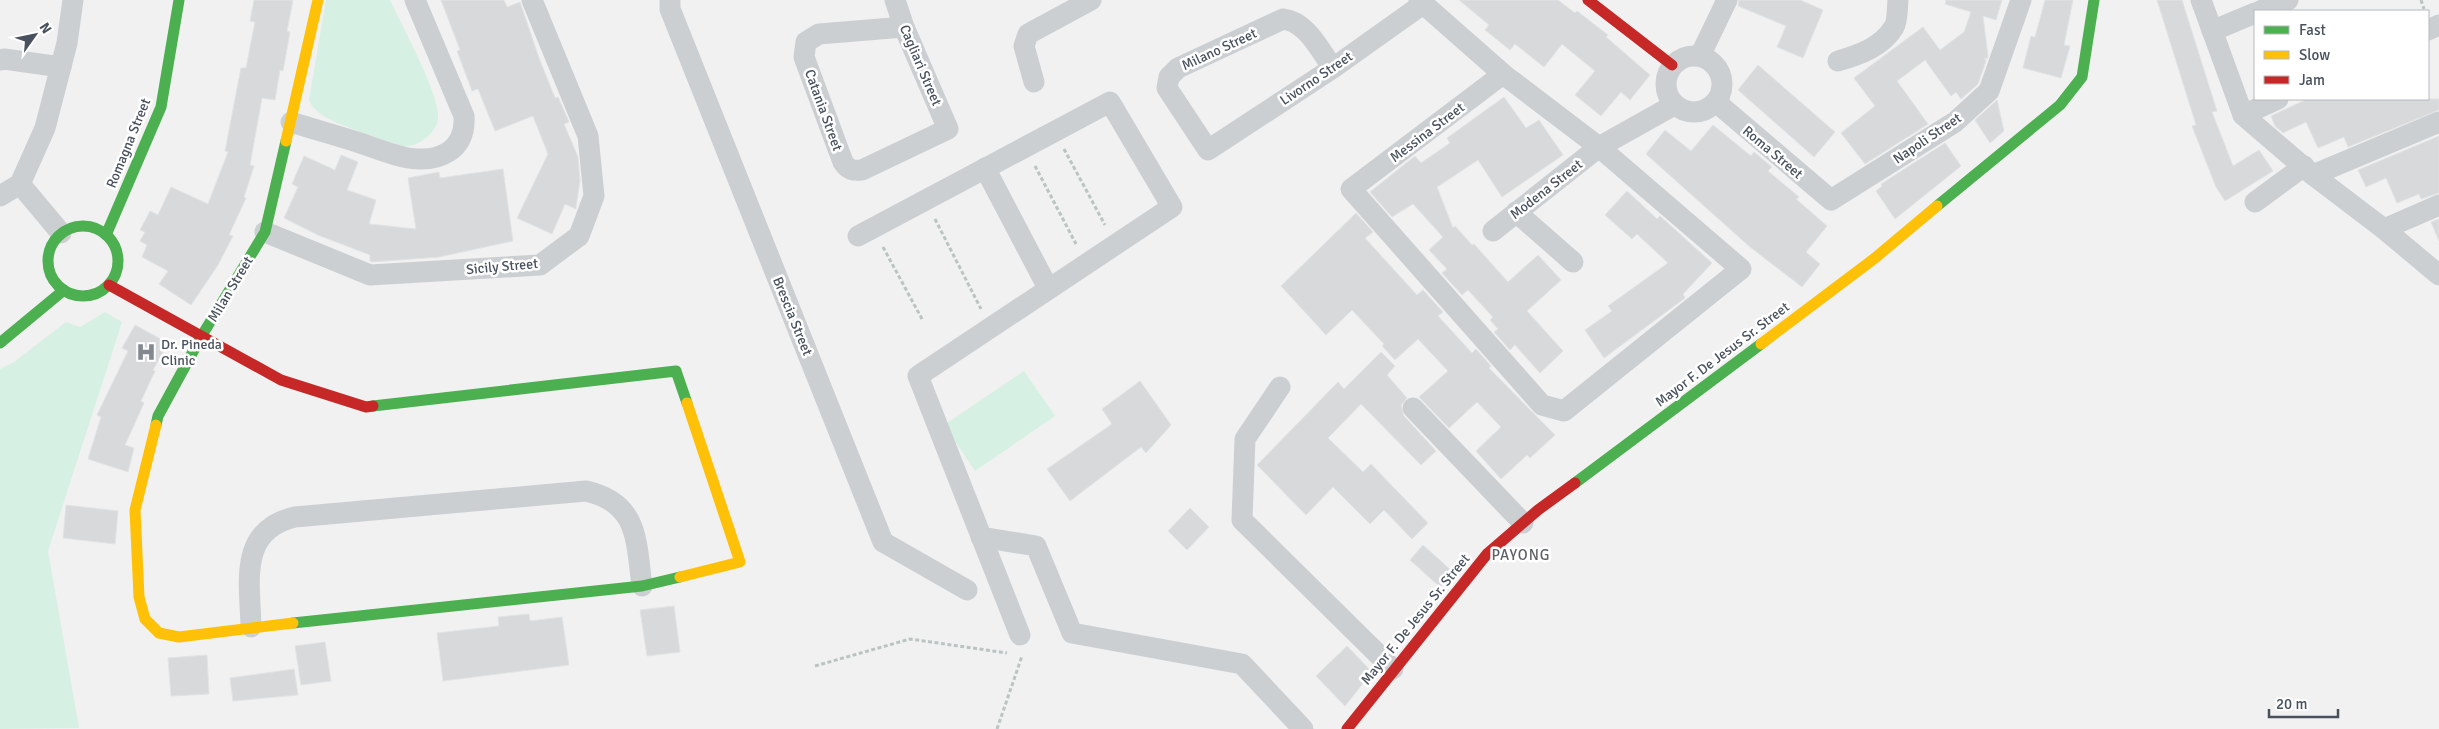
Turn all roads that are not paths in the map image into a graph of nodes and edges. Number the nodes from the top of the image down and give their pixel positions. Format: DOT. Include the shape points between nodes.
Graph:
graph roads {
  1 [pos="73,0"];
  2 [pos="179,0"];
  3 [pos="318,0"];
  4 [pos="415,0"];
  5 [pos="532,0"];
  6 [pos="670,0"];
  7 [pos="895,0"];
  8 [pos="1091,0"];
  9 [pos="1588,0"];
  10 [pos="1727,0"];
  11 [pos="1898,0"];
  12 [pos="2021,0"];
  13 [pos="2094,0"];
  14 [pos="2201,0"];
  15 [pos="2288,0"];
  16 [pos="1421,2"];
  17 [pos="2263,10"];
  18 [pos="2254,13"];
  19 [pos="904,28"];
  20 [pos="2212,31"];
  21 [pos="1700,56"];
  22 [pos="0,60"];
  23 [pos="1838,61"];
  24 [pos="1672,65"];
  25 [pos="61,67"];
  26 [pos="1333,68"];
  27 [pos="1503,74"];
  28 [pos="1034,82"];
  29 [pos="2276,100"];
  30 [pos="1716,102"];
  31 [pos="1674,105"];
  32 [pos="2243,115"];
  33 [pos="291,122"];
  34 [pos="2439,122"];
  35 [pos="948,129"];
  36 [pos="1599,147"];
  37 [pos="1208,150"];
  38 [pos="986,168"];
  39 [pos="2308,171"];
  40 [pos="20,184"];
  41 [pos="0,196"];
  42 [pos="1831,200"];
  43 [pos="2255,202"];
  44 [pos="2439,205"];
  45 [pos="1516,212"];
  46 [pos="2384,229"];
  47 [pos="1492,231"];
  48 [pos="265,232"];
  49 [pos="61,233"];
  50 [pos="866,233"];
  51 [pos="106,235"];
  52 [pos="1573,262"];
  53 [pos="2439,275"];
  54 [pos="109,285"];
  55 [pos="1048,288"];
  56 [pos="64,290"];
  57 [pos="201,337"];
  58 [pos="0,343"];
  59 [pos="1280,387"];
  60 [pos="1413,408"];
  61 [pos="1523,523"];
  62 [pos="981,537"];
  63 [pos="642,586"];
  64 [pos="967,590"];
  65 [pos="251,627"];
  66 [pos="1020,635"];
  67 [pos="1393,669"];
  68 [pos="1303,729"];
  69 [pos="1347,729"];
  1 -- 25 [label="street"];
  2 -- 51 [label="street, Romagna Street" via="161,107"];
  3 -- 33 [label="street, Milan Street"];
  4 -- 33 [label="street" via="464,116 465,129 460,142 450,152 436,157 409,158"];
  5 -- 48 [label="street, Sicily Street" via="588,136 594,196 579,236 540,265 370,275"];
  6 -- 64 [label="street, Brescia Street" via="670,10 883,542"];
  7 -- 19 [label="street, Cagliari Street"];
  8 -- 28 [label="street" via="1028,34 1024,46"];
  9 -- 24 [label="street"];
  10 -- 21 [label="street"];
  11 -- 23 [label="street" via="1895,26 1880,43 1861,54"];
  12 -- 42 [label="street, Napoli Street" via="1989,91 1955,122"];
  13 -- 61 [label="street, Mayor F. De Jesus Sr. Street" via="2082,77 2060,105 1875,258"];
  14 -- 20 [label="street"];
  15 -- 17 [label="street"];
  16 -- 26 [label="street, Livorno Street"];
  16 -- 27 [label="street"];
  18 -- 20 [label="street"];
  19 -- 35 [label="street, Cagliari Street"];
  19 -- 35 [label="street, Catania Street" via="819,34 806,42 804,57 843,162 854,171 862,170"];
  20 -- 32 [label="street"];
  21 -- 24 [label="street" via="1684,57"];
  21 -- 30 [label="street" via="1709,60 1721,74 1721,94"];
  22 -- 25 [label="street"];
  24 -- 31 [label="street" via="1665,81"];
  25 -- 40 [label="street" via="45,128"];
  26 -- 37 [label="street, Livorno Street"];
  26 -- 37 [label="street, Milano Street" via="1302,26 1283,19 1178,68 1169,77 1167,88"];
  27 -- 36 [label="street"];
  27 -- 36 [label="street, Messina Street" via="1351,189 1542,405 1564,411 1741,269"];
  29 -- 32 [label="street"];
  30 -- 31 [label="street" via="1709,108 1691,112"];
  30 -- 42 [label="street, Roma Street"];
  31 -- 36 [label="street, Modena Street"];
  32 -- 39 [label="street"];
  33 -- 48 [label="street, Milan Street"];
  34 -- 39 [label="street"];
  36 -- 45 [label="street, Modena Street"];
  38 -- 50 [label="street"];
  38 -- 55 [label="street"];
  38 -- 55 [label="street" via="1110,102 1172,207"];
  39 -- 43 [label="street"];
  39 -- 46 [label="street"];
  40 -- 41 [label="street"];
  40 -- 49 [label="street"];
  44 -- 46 [label="street"];
  45 -- 47 [label="street, Modena Street"];
  45 -- 52 [label="street"];
  46 -- 53 [label="street"];
  48 -- 57 [label="street, Milan Street"];
  49 -- 51 [label="street" via="89,226"];
  49 -- 56 [label="street" via="53,241 48,262 50,273"];
  51 -- 54 [label="street" via="113,243 118,260 115,276"];
  54 -- 56 [label="street" via="101,291 82,296"];
  54 -- 57 [label="street"];
  55 -- 62 [label="street" via="918,376"];
  56 -- 58 [label="street"];
  57 -- 63 [label="street, Milan Street" via="281,380 366,407 676,371 740,562"];
  57 -- 65 [label="street, Milan Street" via="158,416 135,510 140,597 145,619 160,633 169,636"];
  59 -- 67 [label="street" via="1245,439 1242,520"];
  60 -- 61 [label="street"];
  61 -- 67 [label="street, Mayor F. De Jesus Sr. Street" via="1487,554"];
  62 -- 66 [label="street"];
  62 -- 68 [label="street" via="1036,546 1072,633 1242,664"];
  63 -- 65 [label="street, Milan Street"];
  63 -- 65 [label="street" via="630,520 614,502 586,492 295,517 278,522 264,532 252,551"];
  67 -- 69 [label="street, Mayor F. De Jesus Sr. Street"];
}
